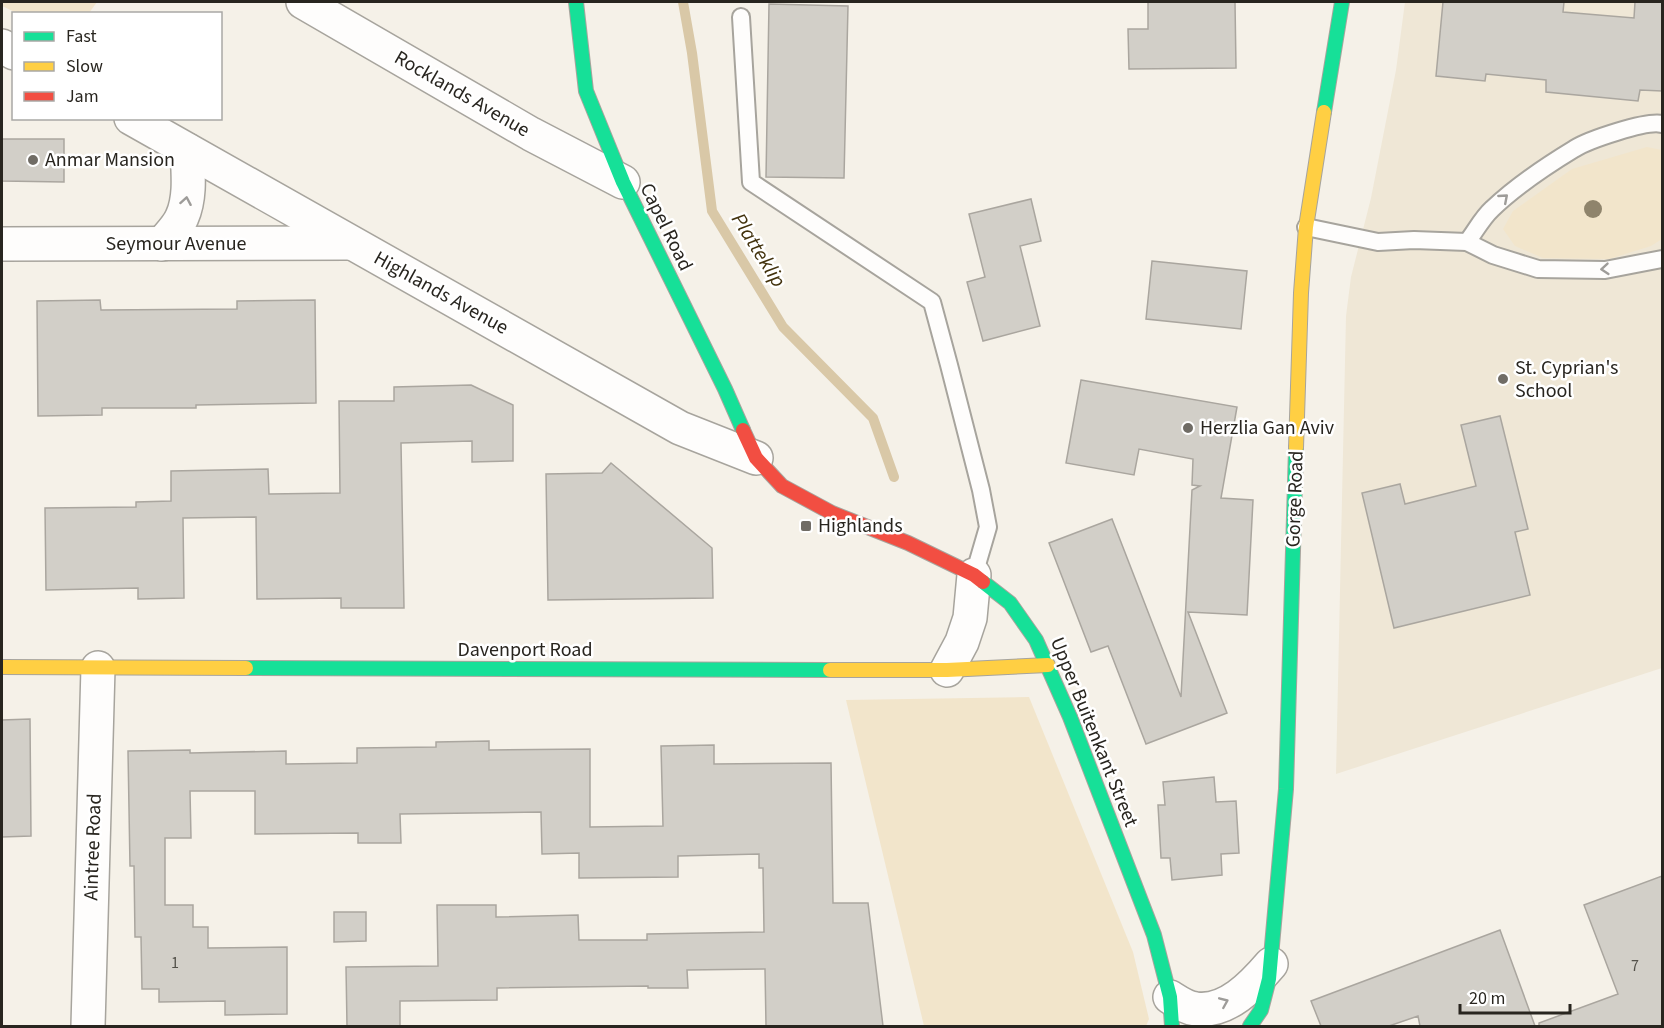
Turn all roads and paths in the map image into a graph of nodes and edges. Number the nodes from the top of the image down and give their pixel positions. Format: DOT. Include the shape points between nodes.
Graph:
graph roads {
  1 [pos="303,2"];
  2 [pos="576,2"];
  3 [pos="1342,2"];
  4 [pos="741,17"];
  5 [pos="134,120"];
  6 [pos="1662,124"];
  7 [pos="187,150"];
  8 [pos="623,182"];
  9 [pos="1306,227"];
  10 [pos="1467,242"];
  11 [pos="351,243"];
  12 [pos="2,244"];
  13 [pos="162,244"];
  14 [pos="1662,260"];
  15 [pos="756,458"];
  16 [pos="974,575"];
  17 [pos="1048,665"];
  18 [pos="2,667"];
  19 [pos="98,668"];
  20 [pos="947,670"];
  21 [pos="1271,964"];
  22 [pos="1171,1012"];
  23 [pos="88,1026"];
  24 [pos="1250,1026"];
  1 -- 8 [label="street, Rocklands Avenue" via="531,134"];
  2 -- 8 [label="street, Capel Road" via="586,91"];
  3 -- 9 [label="street, Gorge Road"];
  4 -- 16 [label="lane" via="751,182 932,302 988,527"];
  5 -- 7 [label="street, Highlands Avenue"];
  10 -- 6 [label="lane, one-way" via="1489,211 1576,147 1634,126"];
  7 -- 11 [label="street, Highlands Avenue"];
  13 -- 7 [label="street, one-way" via="182,218 186,205"];
  8 -- 15 [label="street, Capel Road"];
  9 -- 10 [label="lane" via="1378,242"];
  9 -- 21 [label="street, Gorge Road" via="1300,293 1286,789"];
  14 -- 10 [label="lane, one-way" via="1605,270 1538,269"];
  11 -- 13 [label="street, Seymour Avenue"];
  11 -- 15 [label="street, Highlands Avenue" via="680,428"];
  12 -- 13 [label="street, Seymour Avenue"];
  15 -- 16 [label="street, Upper Buitenkant Street" via="782,486 832,513"];
  16 -- 17 [label="street, Upper Buitenkant Street" via="1010,603"];
  16 -- 20 [label="street" via="970,618"];
  17 -- 20 [label="street, Davenport Road"];
  17 -- 22 [label="street, Upper Buitenkant Street" via="1154,935"];
  18 -- 19 [label="street, Davenport Road"];
  19 -- 20 [label="street, Davenport Road"];
  19 -- 23 [label="street, Aintree Road"];
  22 -- 21 [label="street, one-way" via="1218,1006 1231,1000"];
  21 -- 24 [label="street, Gorge Road" via="1264,1005"];
}
